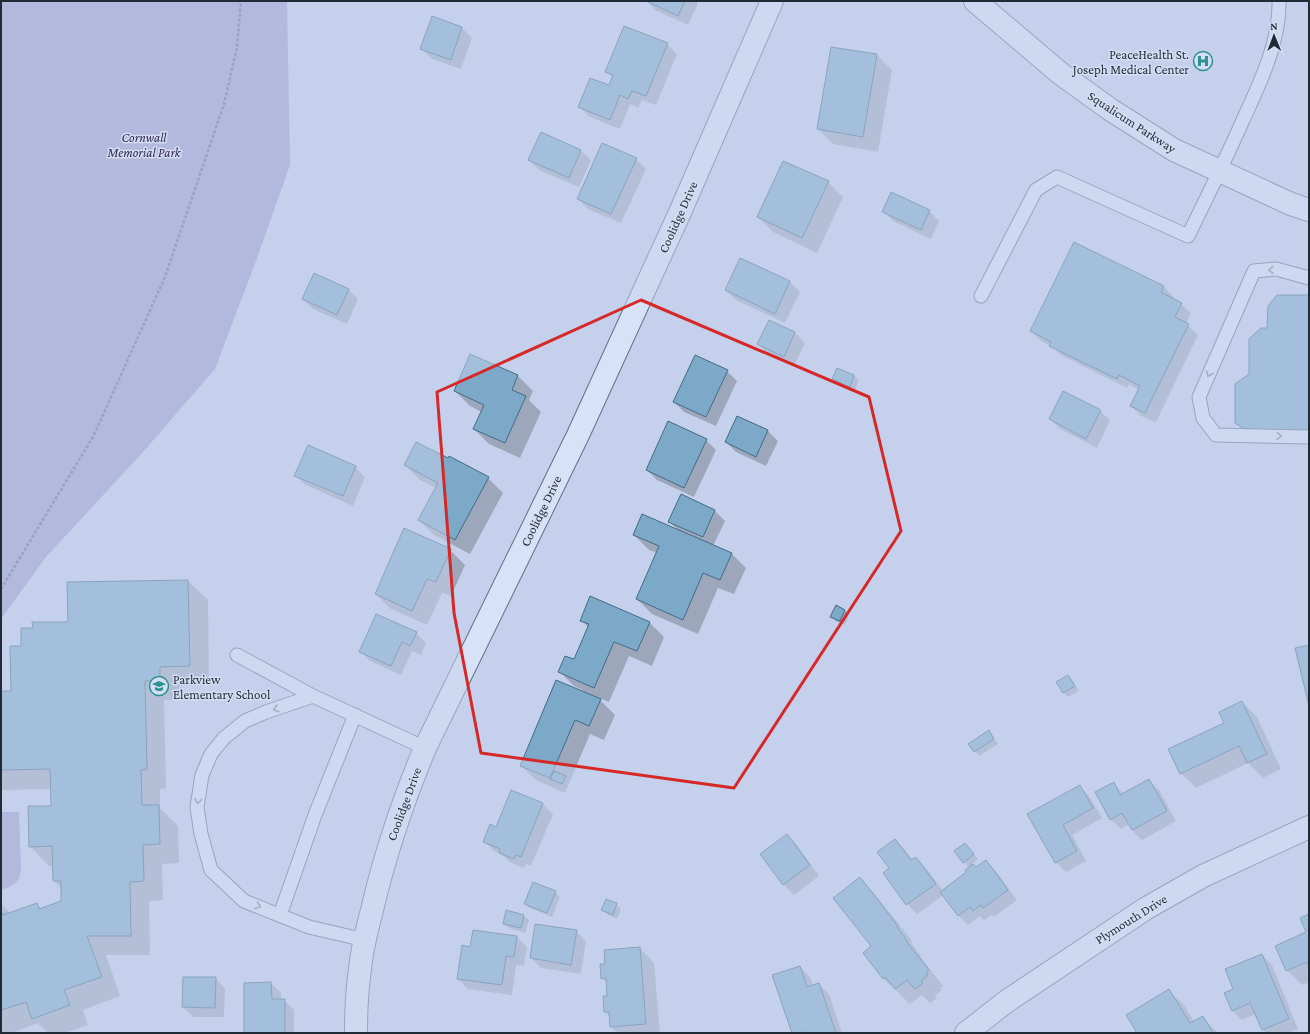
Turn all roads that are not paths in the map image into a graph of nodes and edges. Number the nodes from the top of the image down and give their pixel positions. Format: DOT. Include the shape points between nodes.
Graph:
graph roads {
  1 [pos="772,1"];
  2 [pos="975,1"];
  3 [pos="1279,1"];
  4 [pos="1220,172"];
  5 [pos="1309,210"];
  6 [pos="1309,278"];
  7 [pos="981,296"];
  8 [pos="1309,437"];
  9 [pos="237,655"];
  10 [pos="312,696"];
  11 [pos="355,715"];
  12 [pos="425,748"];
  13 [pos="1309,827"];
  14 [pos="280,915"];
  15 [pos="365,940"];
  16 [pos="356,1033"];
  17 [pos="966,1033"];
  1 -- 12 [label="street, Coolidge Drive" via="582,428"];
  2 -- 4 [label="street, Squalicum Parkway" via="1061,74 1111,110 1174,150"];
  3 -- 4 [label="lane" via="1280,13 1267,66"];
  4 -- 5 [label="street, Squalicum Parkway"];
  4 -- 7 [label="lane" via="1188,236 1057,177 1036,190"];
  6 -- 8 [label="lane, one-way" via="1276,268 1254,272 1199,397 1203,418 1216,435"];
  9 -- 10 [label="lane"];
  10 -- 11 [label="lane"];
  10 -- 14 [label="lane, one-way" via="245,721 224,738 211,754 202,775 197,807 211,870 244,901"];
  11 -- 12 [label="lane"];
  11 -- 14 [label="lane" via="315,815"];
  12 -- 15 [label="street, Coolidge Drive" via="396,822"];
  13 -- 17 [label="street, Plymouth Drive" via="1203,876 1145,909 1008,1001"];
  14 -- 15 [label="lane" via="309,927"];
  15 -- 16 [label="street, Coolidge Drive" via="360,969"];
}
